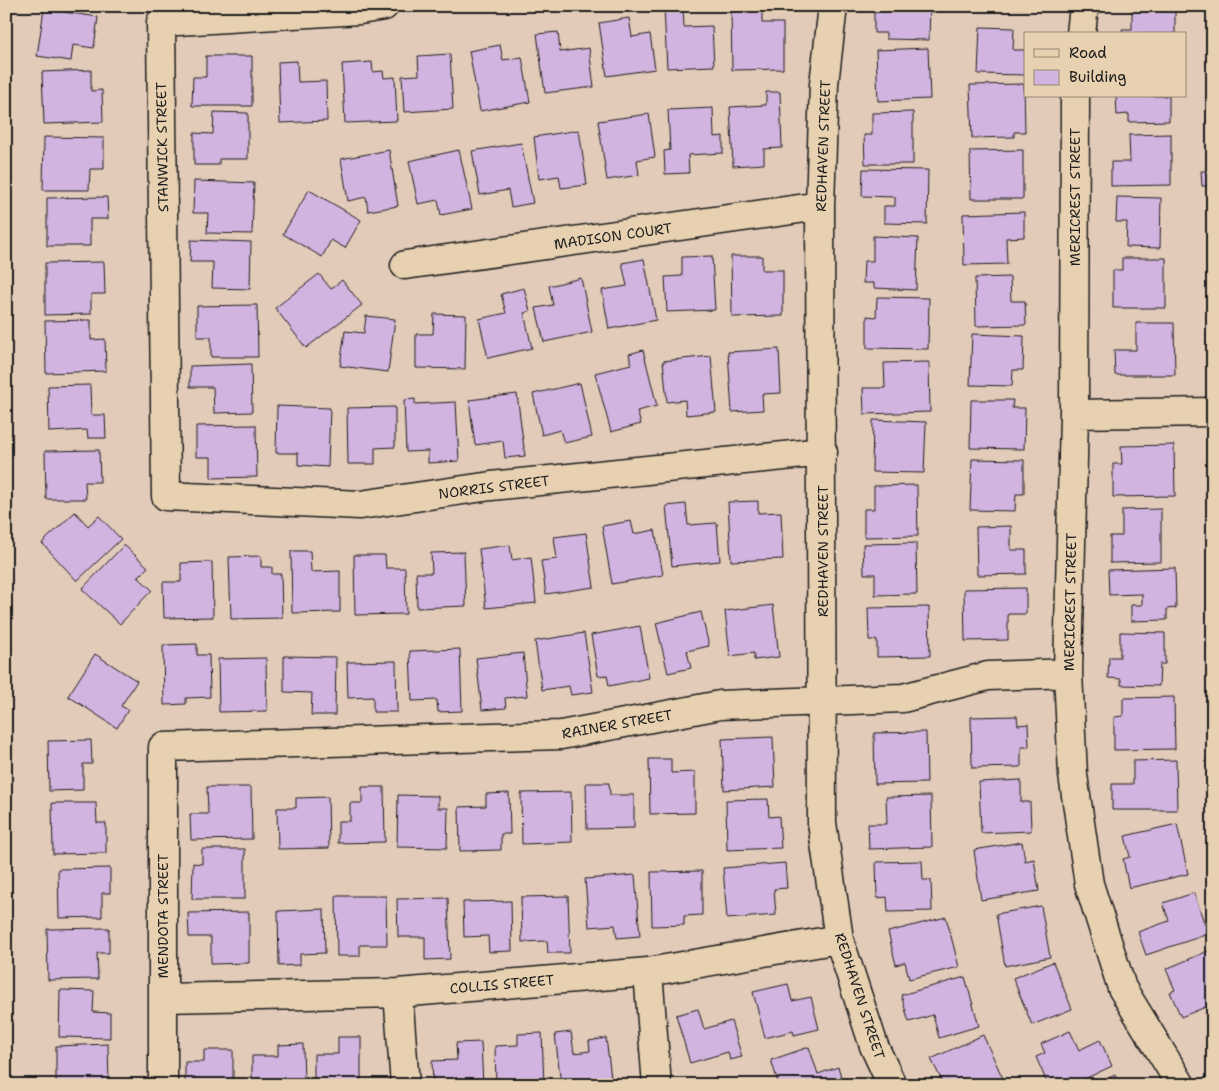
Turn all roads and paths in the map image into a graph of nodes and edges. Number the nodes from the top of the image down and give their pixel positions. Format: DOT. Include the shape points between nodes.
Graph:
graph roads {
  1 [pos="384,6"];
  2 [pos="834,6"];
  3 [pos="1084,6"];
  4 [pos="1081,32"];
  5 [pos="1075,98"];
  6 [pos="820,206"];
  7 [pos="405,265"];
  8 [pos="1213,412"];
  9 [pos="1074,414"];
  10 [pos="823,452"];
  11 [pos="166,496"];
  12 [pos="1068,673"];
  13 [pos="823,702"];
  14 [pos="162,747"];
  15 [pos="839,939"];
  16 [pos="648,972"];
  17 [pos="398,993"];
  18 [pos="162,998"];
  19 [pos="162,1085"];
  20 [pos="405,1085"];
  21 [pos="656,1085"];
  22 [pos="892,1085"];
  23 [pos="1181,1085"];
  1 -- 11 [label="street, STANWICK STREET" via="161,22"];
  2 -- 6 [label="street, REDHAVEN STREET" via="824,84"];
  3 -- 4 [label="street"];
  5 -- 9 [label="street, MERICREST STREET"];
  6 -- 7 [label="street, MADISON COURT"];
  6 -- 10 [label="street, REDHAVEN STREET"];
  8 -- 9 [label="street"];
  9 -- 12 [label="street, MERICREST STREET"];
  10 -- 11 [label="street, NORRIS STREET" via="491,486 360,505"];
  10 -- 13 [label="street, REDHAVEN STREET"];
  12 -- 13 [label="street, RAINER STREET" via="988,676 903,698"];
  12 -- 23 [label="street, MERICREST STREET" via="1073,775 1089,884 1122,988"];
  13 -- 14 [label="street, RAINER STREET" via="720,705 561,735"];
  13 -- 15 [label="street, REDHAVEN STREET" via="822,823"];
  14 -- 18 [label="street, MENDOTA STREET"];
  15 -- 16 [label="street, COLLIS STREET"];
  15 -- 22 [label="street, REDHAVEN STREET" via="874,1046"];
  16 -- 17 [label="street, COLLIS STREET"];
  16 -- 21 [label="street"];
  17 -- 18 [label="street, COLLIS STREET"];
  17 -- 20 [label="street"];
  18 -- 19 [label="street, MENDOTA STREET"];
}
